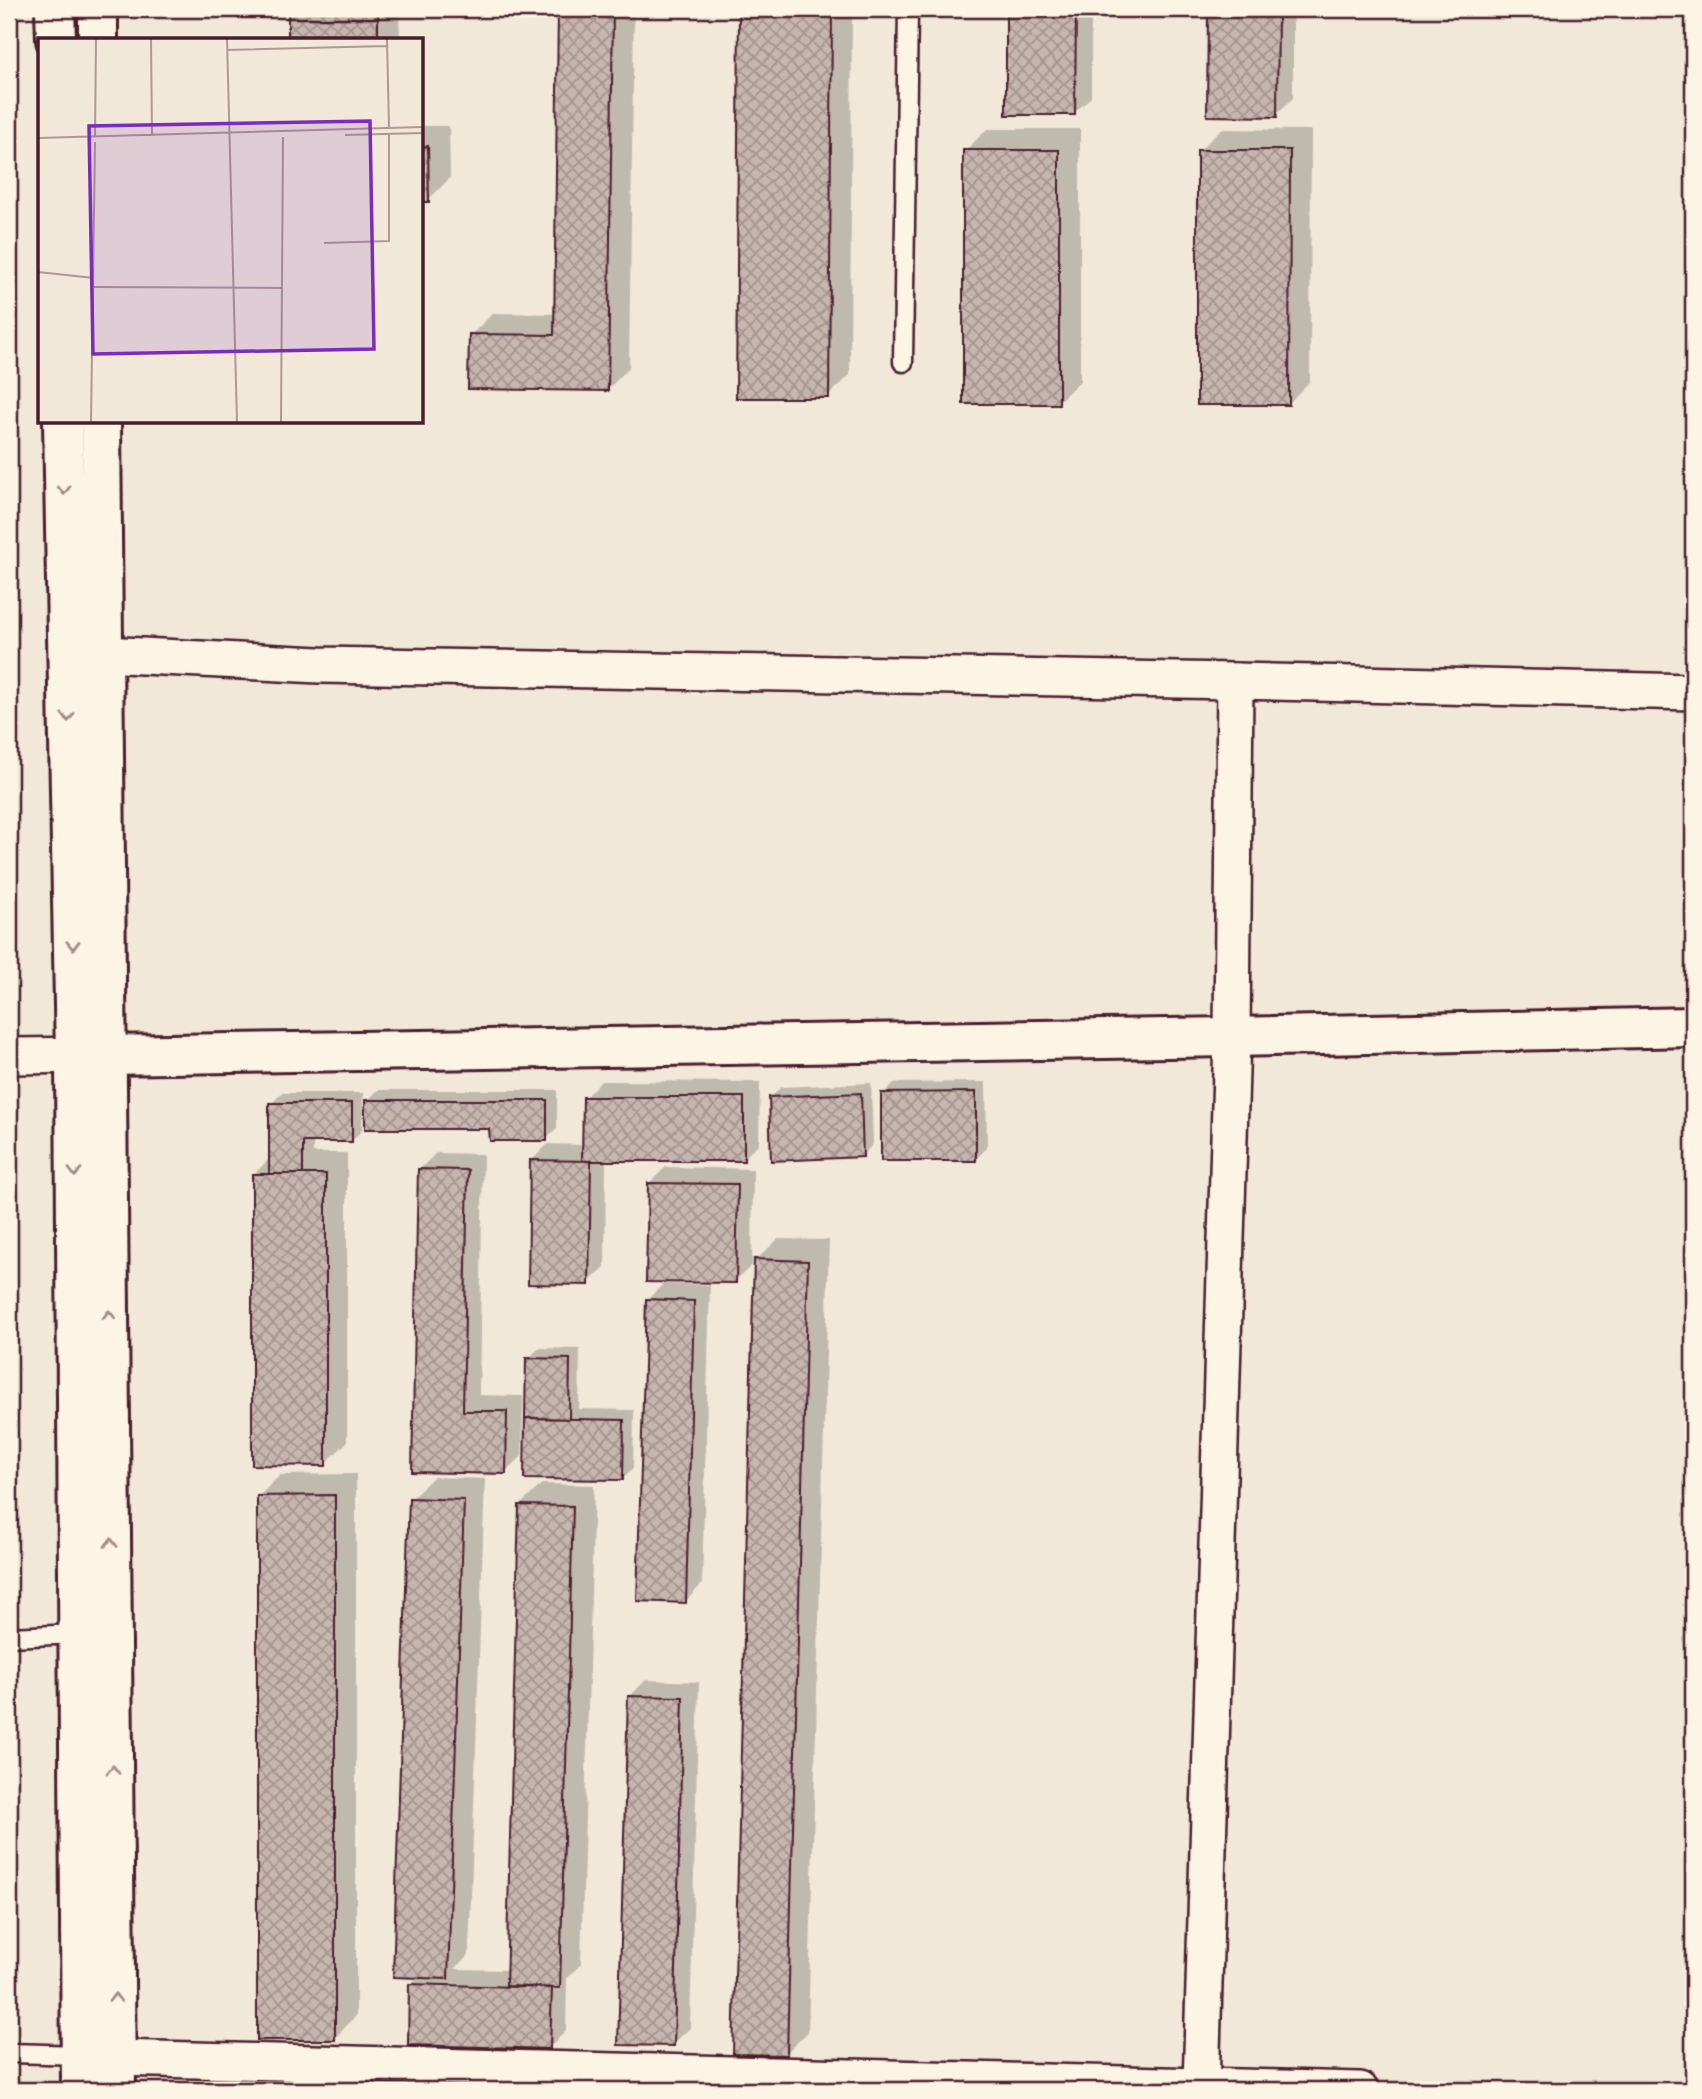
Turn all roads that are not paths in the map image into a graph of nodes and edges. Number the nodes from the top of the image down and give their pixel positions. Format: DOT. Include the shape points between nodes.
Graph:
graph roads {
  1 [pos="55,9"];
  2 [pos="97,9"];
  3 [pos="908,9"];
  4 [pos="56,38"];
  5 [pos="98,38"];
  6 [pos="903,362"];
  7 [pos="63,424"];
  8 [pos="101,424"];
  9 [pos="103,654"];
  10 [pos="1235,681"];
  11 [pos="1693,692"];
  12 [pos="1693,1027"];
  13 [pos="1232,1037"];
  14 [pos="91,1055"];
  15 [pos="9,1056"];
  16 [pos="78,1634"];
  17 [pos="9,1637"];
  18 [pos="9,2053"];
  19 [pos="98,2073"];
  20 [pos="1200,2086"];
  21 [pos="1137,2087"];
  22 [pos="1360,2090"];
  1 -- 4 [label="main road"];
  2 -- 5 [label="main road"];
  3 -- 6 [label="lane"];
  7 -- 14 [label="main road, one-way"];
  8 -- 9 [label="main road"];
  9 -- 10 [label="street" via="319,665"];
  9 -- 14 [label="main road"];
  10 -- 11 [label="street"];
  10 -- 13 [label="street"];
  12 -- 13 [label="main road"];
  13 -- 14 [label="main road"];
  13 -- 20 [label="street"];
  14 -- 15 [label="street"];
  14 -- 16 [label="main road, one-way"];
  19 -- 14 [label="main road, one-way"];
  16 -- 17 [label="lane"];
  16 -- 19 [label="main road"];
  18 -- 19 [label="lane"];
  19 -- 21 [label="street"];
  20 -- 21 [label="street"];
  20 -- 22 [label="street"];
}
